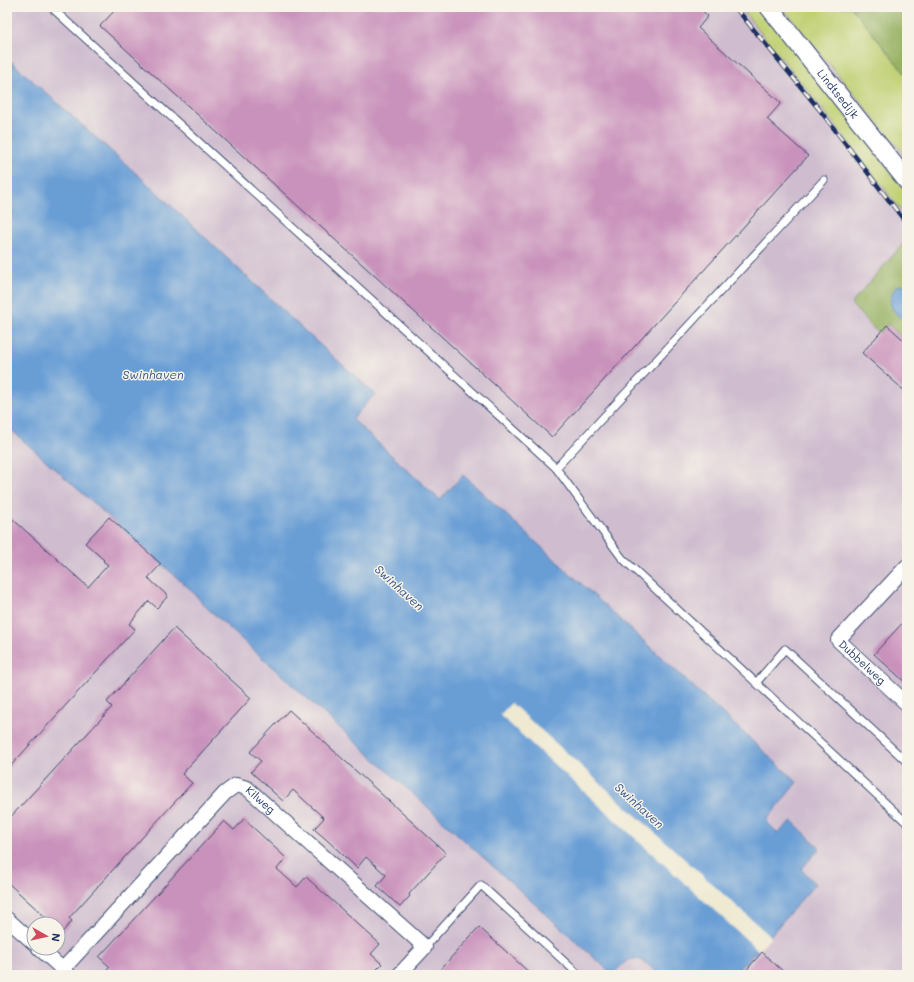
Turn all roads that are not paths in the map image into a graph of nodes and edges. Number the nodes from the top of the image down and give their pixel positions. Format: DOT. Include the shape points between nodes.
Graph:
graph roads {
  1 [pos="51,7"];
  2 [pos="769,7"];
  3 [pos="824,180"];
  4 [pos="907,181"];
  5 [pos="556,468"];
  6 [pos="907,566"];
  7 [pos="756,683"];
  8 [pos="907,704"];
  9 [pos="907,762"];
  10 [pos="907,823"];
  11 [pos="7,919"];
  12 [pos="26,937"];
  13 [pos="425,947"];
  14 [pos="48,956"];
  15 [pos="66,972"];
  16 [pos="399,975"];
  17 [pos="579,975"];
  1 -- 5 [label="lane"];
  2 -- 4 [label="street, Lindtsedijk"];
  3 -- 5 [label="lane"];
  5 -- 7 [label="lane" via="622,558"];
  6 -- 8 [label="street, Dubbelweg" via="838,640"];
  7 -- 9 [label="lane" via="786,649"];
  7 -- 10 [label="lane"];
  11 -- 12 [label="street"];
  13 -- 15 [label="street, Kilweg" via="247,788 236,785 225,793"];
  13 -- 16 [label="street"];
  13 -- 17 [label="lane" via="481,885"];
  14 -- 15 [label="street"];
}
